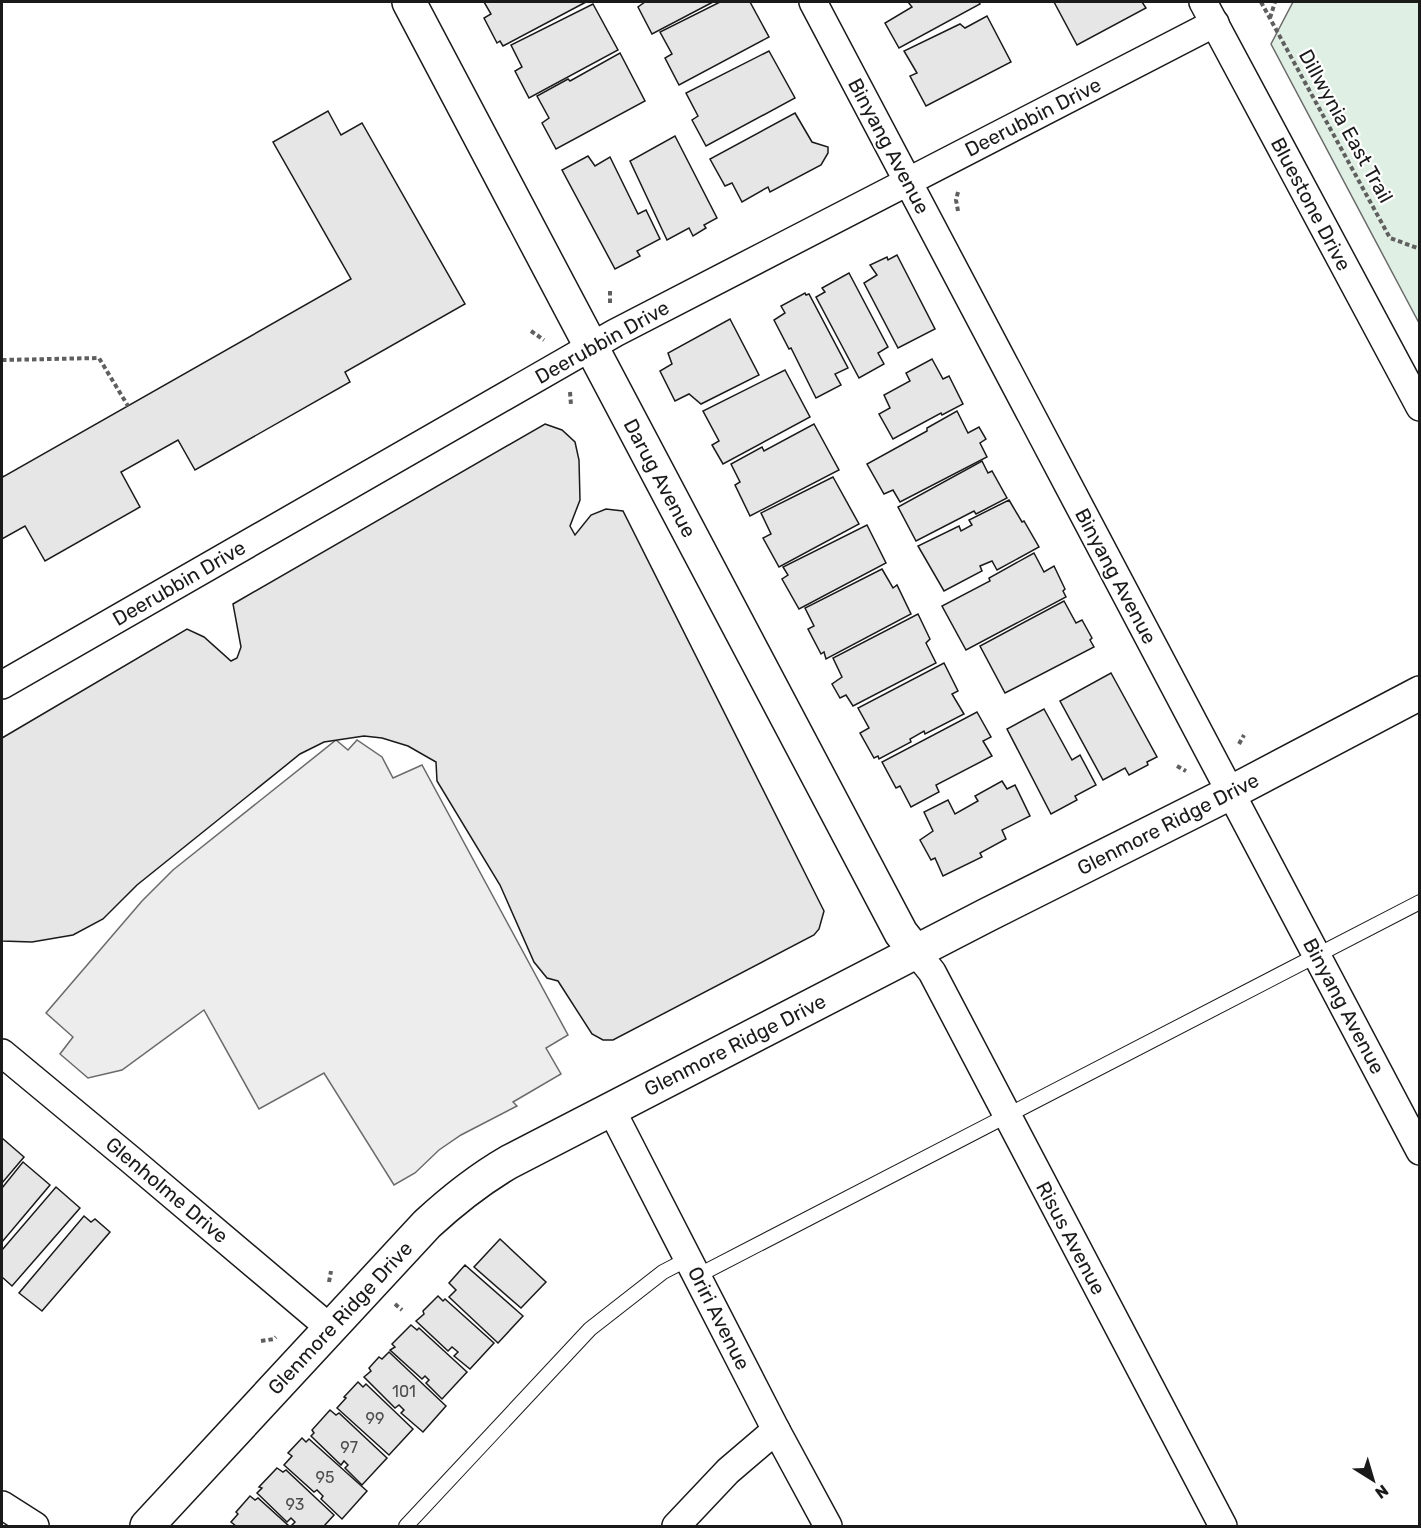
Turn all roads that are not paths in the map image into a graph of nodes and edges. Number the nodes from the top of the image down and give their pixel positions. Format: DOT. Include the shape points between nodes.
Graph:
graph roads {
  1 [pos="409,2"];
  2 [pos="813,2"];
  3 [pos="1209,12"];
  4 [pos="908,182"];
  5 [pos="590,347"];
  6 [pos="1419,407"];
  7 [pos="2,685"];
  8 [pos="1419,693"];
  9 [pos="1230,793"];
  10 [pos="1419,902"];
  11 [pos="916,952"];
  12 [pos="1318,956"];
  13 [pos="2,1053"];
  14 [pos="611,1109"];
  15 [pos="1006,1115"];
  16 [pos="1419,1151"];
  17 [pos="693,1267"];
  18 [pos="330,1329"];
  19 [pos="776,1430"];
  20 [pos="2,1505"];
  21 [pos="35,1527"];
  22 [pos="147,1527"];
  23 [pos="406,1527"];
  24 [pos="676,1527"];
  25 [pos="828,1527"];
  26 [pos="1223,1527"];
  1 -- 5 [label="street, Darug Avenue"];
  2 -- 4 [label="street, Binyang Avenue"];
  3 -- 4 [label="street, Deerubbin Drive"];
  3 -- 6 [label="street, Bluestone Drive"];
  4 -- 5 [label="street, Deerubbin Drive"];
  4 -- 9 [label="street, Binyang Avenue"];
  5 -- 7 [label="street, Deerubbin Drive"];
  5 -- 11 [label="street, Darug Avenue" via="901,933"];
  8 -- 9 [label="street, Glenmore Ridge Drive"];
  9 -- 11 [label="street, Glenmore Ridge Drive"];
  9 -- 12 [label="street, Binyang Avenue"];
  10 -- 12 [label="lane"];
  11 -- 14 [label="street, Glenmore Ridge Drive"];
  11 -- 15 [label="street, Risus Avenue" via="932,972"];
  12 -- 15 [label="lane"];
  12 -- 16 [label="street, Binyang Avenue"];
  13 -- 18 [label="street, Glenholme Drive"];
  14 -- 17 [label="street, Oriri Avenue"];
  14 -- 18 [label="street, Glenmore Ridge Drive" via="509,1162 457,1196"];
  15 -- 17 [label="lane"];
  15 -- 26 [label="street, Risus Avenue"];
  17 -- 19 [label="street, Oriri Avenue"];
  17 -- 23 [label="lane" via="663,1272 590,1329"];
  18 -- 22 [label="street, Glenmore Ridge Drive"];
  19 -- 24 [label="street" via="728,1471"];
  19 -- 25 [label="street, Oriri Avenue"];
  20 -- 21 [label="street"];
}
